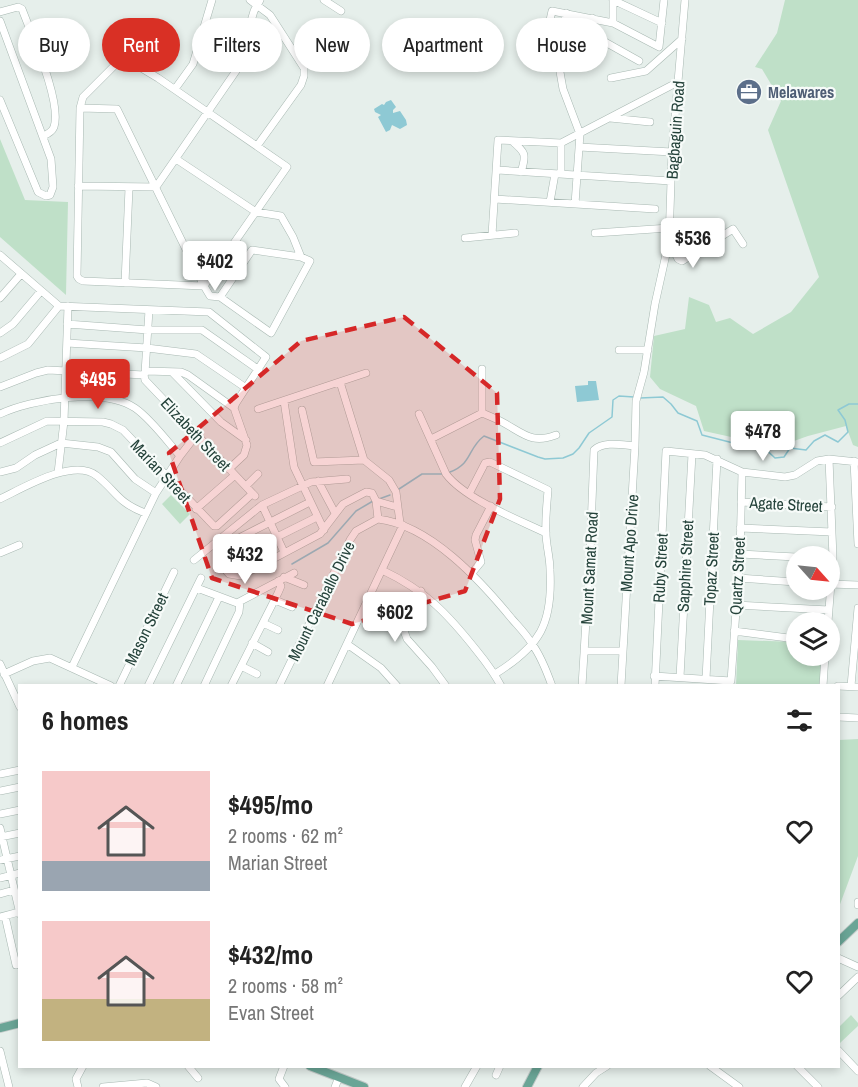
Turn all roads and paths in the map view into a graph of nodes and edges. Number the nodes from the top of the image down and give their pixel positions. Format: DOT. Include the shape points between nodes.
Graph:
graph roads {
  1 [pos="212,0"];
  2 [pos="250,0"];
  3 [pos="324,0"];
  4 [pos="613,0"];
  5 [pos="664,0"];
  6 [pos="685,0"];
  7 [pos="258,2"];
  8 [pos="341,11"];
  9 [pos="0,12"];
  10 [pos="566,13"];
  11 [pos="550,18"];
  12 [pos="592,18"];
  13 [pos="0,21"];
  14 [pos="608,22"];
  15 [pos="613,23"];
  16 [pos="662,23"];
  17 [pos="682,39"];
  18 [pos="608,44"];
  19 [pos="639,61"];
  20 [pos="611,78"];
  21 [pos="678,82"];
  22 [pos="175,89"];
  23 [pos="0,100"];
  24 [pos="80,108"];
  25 [pos="209,113"];
  26 [pos="610,118"];
  27 [pos="650,122"];
  28 [pos="580,134"];
  29 [pos="44,136"];
  30 [pos="512,141"];
  31 [pos="561,143"];
  32 [pos="257,146"];
  33 [pos="579,147"];
  34 [pos="672,152"];
  35 [pos="176,159"];
  36 [pos="496,170"];
  37 [pos="522,172"];
  38 [pos="558,174"];
  39 [pos="577,175"];
  40 [pos="671,181"];
  41 [pos="78,186"];
  42 [pos="156,187"];
  43 [pos="129,188"];
  44 [pos="495,199"];
  45 [pos="550,202"];
  46 [pos="575,204"];
  47 [pos="655,209"];
  48 [pos="256,212"];
  49 [pos="669,228"];
  50 [pos="515,233"];
  51 [pos="595,233"];
  52 [pos="492,235"];
  53 [pos="465,238"];
  54 [pos="669,241"];
  55 [pos="743,244"];
  56 [pos="301,257"];
  57 [pos="1,259"];
  58 [pos="21,274"];
  59 [pos="125,283"];
  60 [pos="204,286"];
  61 [pos="41,291"];
  62 [pos="220,297"];
  63 [pos="0,298"];
  64 [pos="59,306"];
  65 [pos="68,306"];
  66 [pos="149,310"];
  67 [pos="67,324"];
  68 [pos="148,330"];
  69 [pos="0,333"];
  70 [pos="67,343"];
  71 [pos="147,348"];
  72 [pos="648,350"];
  73 [pos="619,351"];
  74 [pos="0,358"];
  75 [pos="482,369"];
  76 [pos="66,370"];
  77 [pos="259,370"];
  78 [pos="172,372"];
  79 [pos="145,373"];
  80 [pos="366,373"];
  81 [pos="340,382"];
  82 [pos="0,387"];
  83 [pos="246,388"];
  84 [pos="65,397"];
  85 [pos="284,401"];
  86 [pos="636,401"];
  87 [pos="234,408"];
  88 [pos="258,409"];
  89 [pos="302,410"];
  90 [pos="482,413"];
  91 [pos="0,414"];
  92 [pos="418,414"];
  93 [pos="64,421"];
  94 [pos="197,434"];
  95 [pos="556,435"];
  96 [pos="431,439"];
  97 [pos="246,440"];
  98 [pos="0,443"];
  99 [pos="61,443"];
  100 [pos="635,446"];
  101 [pos="692,454"];
  102 [pos="180,456"];
  103 [pos="717,459"];
  104 [pos="829,459"];
  105 [pos="364,460"];
  106 [pos="856,462"];
  107 [pos="229,469"];
  108 [pos="0,472"];
  109 [pos="742,472"];
  110 [pos="58,473"];
  111 [pos="258,474"];
  112 [pos="236,475"];
  113 [pos="166,476"];
  114 [pos="347,479"];
  115 [pos="318,481"];
  116 [pos="246,486"];
  117 [pos="302,486"];
  118 [pos="156,493"];
  119 [pos="470,494"];
  120 [pos="0,499"];
  121 [pos="376,501"];
  122 [pos="310,502"];
  123 [pos="741,502"];
  124 [pos="262,505"];
  125 [pos="491,506"];
  126 [pos="397,507"];
  127 [pos="832,507"];
  128 [pos="196,509"];
  129 [pos="145,513"];
  130 [pos="335,513"];
  131 [pos="317,518"];
  132 [pos="378,519"];
  133 [pos="269,523"];
  134 [pos="402,524"];
  135 [pos="213,526"];
  136 [pos="740,528"];
  137 [pos="324,530"];
  138 [pos="832,532"];
  139 [pos="546,533"];
  140 [pos="277,538"];
  141 [pos="217,542"];
  142 [pos="858,544"];
  143 [pos="19,545"];
  144 [pos="831,546"];
  145 [pos="284,552"];
  146 [pos="0,553"];
  147 [pos="740,554"];
  148 [pos="786,556"];
  149 [pos="194,560"];
  150 [pos="382,570"];
  151 [pos="174,572"];
  152 [pos="294,573"];
  153 [pos="472,573"];
  154 [pos="201,578"];
  155 [pos="738,578"];
  156 [pos="281,579"];
  157 [pos="786,581"];
  158 [pos="840,584"];
  159 [pos="304,585"];
  160 [pos="858,585"];
  161 [pos="197,588"];
  162 [pos="421,591"];
  163 [pos="219,597"];
  164 [pos="275,600"];
  165 [pos="830,600"];
  166 [pos="240,602"];
  167 [pos="736,605"];
  168 [pos="292,608"];
  169 [pos="858,608"];
  170 [pos="829,610"];
  171 [pos="263,623"];
  172 [pos="278,630"];
  173 [pos="734,631"];
  174 [pos="786,638"];
  175 [pos="252,644"];
  176 [pos="347,644"];
  177 [pos="533,645"];
  178 [pos="584,651"];
  179 [pos="622,651"];
  180 [pos="268,652"];
  181 [pos="0,664"];
  182 [pos="241,666"];
  183 [pos="824,666"];
  184 [pos="72,667"];
  185 [pos="4,674"];
  186 [pos="257,674"];
  187 [pos="495,675"];
  188 [pos="654,676"];
  189 [pos="680,677"];
  190 [pos="706,679"];
  191 [pos="107,684"];
  192 [pos="119,684"];
  193 [pos="149,684"];
  194 [pos="177,684"];
  195 [pos="205,684"];
  196 [pos="232,684"];
  197 [pos="280,684"];
  198 [pos="329,684"];
  199 [pos="395,684"];
  200 [pos="445,684"];
  201 [pos="500,684"];
  202 [pos="551,684"];
  203 [pos="582,684"];
  204 [pos="621,684"];
  205 [pos="655,684"];
  206 [pos="823,684"];
  207 [pos="854,687"];
  208 [pos="18,702"];
  209 [pos="840,717"];
  210 [pos="858,718"];
  211 [pos="18,770"];
  212 [pos="0,774"];
  213 [pos="18,787"];
  214 [pos="0,791"];
  215 [pos="18,810"];
  216 [pos="0,814"];
  217 [pos="0,828"];
  218 [pos="18,833"];
  219 [pos="1,837"];
  220 [pos="18,856"];
  221 [pos="3,860"];
  222 [pos="18,873"];
  223 [pos="11,875"];
  224 [pos="0,878"];
  225 [pos="0,894"];
  226 [pos="16,895"];
  227 [pos="18,913"];
  228 [pos="2,917"];
  229 [pos="858,923"];
  230 [pos="840,940"];
  231 [pos="840,959"];
  232 [pos="15,965"];
  233 [pos="858,967"];
  234 [pos="858,977"];
  235 [pos="840,994"];
  236 [pos="18,1024"];
  237 [pos="0,1028"];
  238 [pos="0,1050"];
  239 [pos="840,1052"];
  240 [pos="82,1068"];
  241 [pos="190,1068"];
  242 [pos="283,1068"];
  243 [pos="315,1068"];
  244 [pos="476,1068"];
  245 [pos="499,1068"];
  246 [pos="537,1068"];
  247 [pos="604,1068"];
  248 [pos="711,1068"];
  249 [pos="799,1068"];
  250 [pos="858,1071"];
  251 [pos="496,1075"];
  252 [pos="339,1077"];
  253 [pos="198,1078"];
  254 [pos="809,1078"];
  255 [pos="9,1087"];
  256 [pos="78,1087"];
  257 [pos="104,1087"];
  258 [pos="156,1087"];
  259 [pos="285,1087"];
  260 [pos="335,1087"];
  261 [pos="364,1087"];
  262 [pos="465,1087"];
  263 [pos="527,1087"];
  264 [pos="583,1087"];
  265 [pos="739,1087"];
  266 [pos="804,1087"];
  267 [pos="818,1087"];
  1 -- 22 [label="street" via="193,64"];
  2 -- 7 [label="street"];
  3 -- 8 [label="street"];
  4 -- 15 [label="street"];
  4 -- 16 [label="street"];
  5 -- 16 [label="street"];
  6 -- 17 [label="street, Bagbaguin Road"];
  7 -- 25 [label="street" via="239,65"];
  7 -- 32 [label="street" via="304,68 304,76"];
  9 -- 29 [label="street" via="22,9 53,96 54,126"];
  10 -- 11 [label="street" via="552,11"];
  10 -- 12 [label="street"];
  10 -- 28 [label="street" via="557,55 563,89"];
  13 -- 29 [label="street"];
  14 -- 15 [label="street"];
  15 -- 16 [label="street" via="659,47"];
  17 -- 20 [label="street" via="646,71"];
  17 -- 21 [label="street, Bagbaguin Road"];
  18 -- 19 [label="street"];
  21 -- 26 [label="street"];
  21 -- 34 [label="street, Bagbaguin Road"];
  22 -- 24 [label="street" via="123,57 83,97"];
  22 -- 25 [label="street"];
  23 -- 29 [label="street" via="38,192 46,196 53,187 53,168"];
  24 -- 41 [label="street"];
  24 -- 42 [label="street" via="117,110"];
  25 -- 32 [label="street"];
  25 -- 35 [label="street"];
  26 -- 27 [label="street"];
  26 -- 28 [label="street"];
  28 -- 31 [label="street"];
  28 -- 33 [label="street"];
  30 -- 31 [label="street"];
  30 -- 36 [label="street" via="498,140"];
  30 -- 37 [label="street" via="523,151"];
  31 -- 38 [label="street"];
  32 -- 48 [label="street" via="287,167"];
  33 -- 34 [label="street"];
  33 -- 39 [label="street"];
  34 -- 40 [label="street, Bagbaguin Road"];
  35 -- 42 [label="street"];
  35 -- 48 [label="street"];
  36 -- 37 [label="street"];
  36 -- 44 [label="street"];
  37 -- 38 [label="street"];
  38 -- 39 [label="street"];
  38 -- 45 [label="street"];
  39 -- 40 [label="street"];
  39 -- 46 [label="street"];
  40 -- 49 [label="street, Bagbaguin Road"];
  41 -- 43 [label="street"];
  41 -- 59 [label="street" via="79,279"];
  42 -- 43 [label="street"];
  42 -- 60 [label="street"];
  43 -- 59 [label="street"];
  44 -- 45 [label="street"];
  44 -- 52 [label="street"];
  45 -- 46 [label="street"];
  46 -- 47 [label="street"];
  48 -- 56 [label="street" via="281,216"];
  48 -- 60 [label="street"];
  49 -- 51 [label="street"];
  49 -- 54 [label="street, Bagbaguin Road"];
  50 -- 52 [label="street"];
  52 -- 53 [label="street"];
  54 -- 55 [label="street" via="681,261 733,229"];
  54 -- 72 [label="street, Bagbaguin Road"];
  56 -- 62 [label="street" via="252,250"];
  56 -- 62 [label="street" via="310,261 271,333"];
  57 -- 58 [label="street"];
  58 -- 61 [label="street"];
  58 -- 63 [label="street"];
  59 -- 60 [label="street"];
  60 -- 62 [label="street" via="210,296"];
  61 -- 64 [label="street"];
  61 -- 69 [label="street" via="13,324"];
  64 -- 65 [label="street"];
  64 -- 74 [label="street" via="28,344"];
  65 -- 66 [label="street"];
  65 -- 67 [label="street"];
  66 -- 68 [label="street"];
  66 -- 77 [label="street" via="209,312 264,354 265,361"];
  67 -- 68 [label="street"];
  67 -- 70 [label="street"];
  68 -- 71 [label="street"];
  68 -- 77 [label="street" via="202,330"];
  70 -- 71 [label="street"];
  70 -- 76 [label="street"];
  71 -- 79 [label="street"];
  71 -- 83 [label="street" via="196,354"];
  72 -- 73 [label="street"];
  72 -- 86 [label="street, Bagbaguin Road"];
  75 -- 90 [label="street"];
  76 -- 79 [label="street"];
  76 -- 82 [label="street" via="36,373"];
  76 -- 84 [label="street"];
  77 -- 83 [label="street"];
  78 -- 79 [label="street"];
  78 -- 87 [label="street" via="195,378"];
  78 -- 97 [label="street" via="221,422"];
  79 -- 94 [label="street, Elizabeth Street" via="145,380"];
  80 -- 81 [label="street"];
  81 -- 85 [label="street"];
  81 -- 105 [label="street"];
  83 -- 87 [label="street"];
  84 -- 91 [label="street" via="33,402"];
  84 -- 93 [label="street"];
  84 -- 102 [label="street" via="111,398 127,403"];
  85 -- 88 [label="street"];
  85 -- 117 [label="street" via="294,467"];
  86 -- 100 [label="street, Mount Apo Drive"];
  87 -- 97 [label="street"];
  89 -- 105 [label="street" via="314,462"];
  90 -- 95 [label="street" via="526,437 539,440"];
  90 -- 96 [label="street"];
  92 -- 96 [label="street"];
  93 -- 98 [label="street, Marian Street" via="47,422"];
  93 -- 99 [label="street"];
  93 -- 113 [label="street, Marian Street" via="102,422 123,430"];
  94 -- 102 [label="street"];
  94 -- 107 [label="street, Elizabeth Street"];
  96 -- 119 [label="street" via="446,474"];
  97 -- 107 [label="street" via="247,451"];
  99 -- 108 [label="street" via="16,468"];
  99 -- 110 [label="street"];
  99 -- 118 [label="street" via="111,452 135,479"];
  100 -- 178 [label="street, Mount Samat Road" via="606,445 594,450"];
  100 -- 179 [label="street, Mount Apo Drive"];
  101 -- 103 [label="street"];
  101 -- 188 [label="street, Ruby Street" via="666,451"];
  101 -- 189 [label="street, Sapphire Street"];
  102 -- 113 [label="street"];
  103 -- 109 [label="street"];
  103 -- 190 [label="street, Topaz Street"];
  104 -- 106 [label="street"];
  104 -- 109 [label="street" via="785,477"];
  104 -- 127 [label="street"];
  105 -- 126 [label="street" via="389,480 398,497"];
  106 -- 142 [label="street"];
  107 -- 112 [label="street, Elizabeth Street"];
  109 -- 123 [label="street, Quartz Street"];
  110 -- 120 [label="street"];
  110 -- 129 [label="street" via="88,471 119,499"];
  111 -- 116 [label="street"];
  112 -- 116 [label="street, Elizabeth Street"];
  112 -- 128 [label="street"];
  113 -- 118 [label="street"];
  113 -- 128 [label="street, Marian Street"];
  114 -- 115 [label="street"];
  115 -- 117 [label="street"];
  115 -- 130 [label="street"];
  116 -- 135 [label="street, Elizabeth Street" via="254,495"];
  117 -- 122 [label="street"];
  117 -- 124 [label="street"];
  118 -- 129 [label="street"];
  119 -- 125 [label="street"];
  119 -- 139 [label="street" via="485,463 496,464 548,490"];
  121 -- 126 [label="street"];
  121 -- 130 [label="street" via="372,493 366,492"];
  121 -- 132 [label="street"];
  122 -- 131 [label="street"];
  122 -- 133 [label="street"];
  123 -- 127 [label="street, Agate Street"];
  123 -- 136 [label="street, Quartz Street"];
  124 -- 133 [label="street"];
  124 -- 141 [label="street"];
  125 -- 139 [label="street"];
  125 -- 153 [label="street" via="476,535 481,562"];
  126 -- 134 [label="street"];
  127 -- 138 [label="street"];
  128 -- 135 [label="street, Marian Street"];
  129 -- 184 [label="street"];
  130 -- 137 [label="street"];
  131 -- 137 [label="street"];
  131 -- 140 [label="street"];
  132 -- 134 [label="street"];
  132 -- 197 [label="street, Mount Caraballo Drive" via="356,531 350,540"];
  133 -- 140 [label="street"];
  133 -- 141 [label="street" via="223,546"];
  134 -- 150 [label="street"];
  134 -- 153 [label="street"];
  136 -- 138 [label="street"];
  136 -- 147 [label="street, Quartz Street"];
  137 -- 145 [label="street"];
  138 -- 144 [label="street"];
  139 -- 177 [label="street" via="550,570 548,611"];
  140 -- 145 [label="street"];
  140 -- 145 [label="street" via="221,565 229,573 241,576"];
  141 -- 149 [label="street"];
  143 -- 146 [label="street"];
  147 -- 148 [label="street"];
  147 -- 155 [label="street, Quartz Street"];
  150 -- 162 [label="street"];
  150 -- 176 [label="street"];
  151 -- 192 [label="street, Mason Street"];
  152 -- 156 [label="street"];
  153 -- 177 [label="street"];
  154 -- 161 [label="street"];
  155 -- 157 [label="street"];
  155 -- 167 [label="street, Quartz Street"];
  156 -- 159 [label="street"];
  156 -- 164 [label="street"];
  156 -- 166 [label="street"];
  158 -- 160 [label="street"];
  161 -- 163 [label="street"];
  161 -- 193 [label="street"];
  162 -- 187 [label="street" via="450,617"];
  162 -- 200 [label="street" via="406,612 403,628 407,639"];
  163 -- 166 [label="street" via="231,603"];
  163 -- 194 [label="street"];
  164 -- 168 [label="street"];
  164 -- 171 [label="street"];
  165 -- 170 [label="street"];
  166 -- 195 [label="street" via="239,612"];
  167 -- 170 [label="street"];
  167 -- 173 [label="street, Quartz Street"];
  169 -- 207 [label="street"];
  171 -- 172 [label="street"];
  171 -- 175 [label="street"];
  173 -- 174 [label="street"];
  173 -- 190 [label="street, Quartz Street" via="731,681"];
  175 -- 180 [label="street"];
  175 -- 182 [label="street"];
  176 -- 198 [label="street"];
  176 -- 199 [label="street" via="381,668"];
  177 -- 187 [label="street"];
  177 -- 202 [label="street"];
  178 -- 179 [label="street"];
  178 -- 203 [label="street, Mount Samat Road"];
  179 -- 204 [label="street, Mount Apo Drive"];
  181 -- 185 [label="street"];
  182 -- 186 [label="street"];
  182 -- 196 [label="street"];
  183 -- 206 [label="street"];
  184 -- 185 [label="street" via="45,657"];
  184 -- 191 [label="street"];
  185 -- 208 [label="street"];
  187 -- 201 [label="street"];
  188 -- 189 [label="street"];
  188 -- 205 [label="street, Ruby Street"];
  189 -- 190 [label="street"];
  209 -- 210 [label="street"];
  211 -- 212 [label="street"];
  213 -- 214 [label="street"];
  215 -- 216 [label="street"];
  217 -- 219 [label="street"];
  218 -- 219 [label="street"];
  219 -- 221 [label="street"];
  220 -- 221 [label="street"];
  221 -- 223 [label="street"];
  222 -- 223 [label="street"];
  223 -- 224 [label="street"];
  223 -- 226 [label="street"];
  225 -- 226 [label="street"];
  227 -- 228 [label="street"];
  228 -- 232 [label="street"];
  229 -- 230 [label="main road"];
  231 -- 233 [label="street"];
  234 -- 235 [label="street"];
  236 -- 237 [label="main road"];
  238 -- 255 [label="street"];
  239 -- 250 [label="street"];
  240 -- 256 [label="street" via="76,1079"];
  241 -- 253 [label="street"];
  242 -- 259 [label="street" via="279,1079"];
  243 -- 252 [label="main road"];
  244 -- 262 [label="street"];
  245 -- 251 [label="street"];
  246 -- 263 [label="main road"];
  247 -- 264 [label="street"];
  248 -- 265 [label="street"];
  249 -- 254 [label="street"];
  252 -- 260 [label="street"];
  252 -- 261 [label="main road"];
  254 -- 266 [label="street"];
  254 -- 267 [label="street"];
  257 -- 258 [label="street" via="147,1083"];
}
